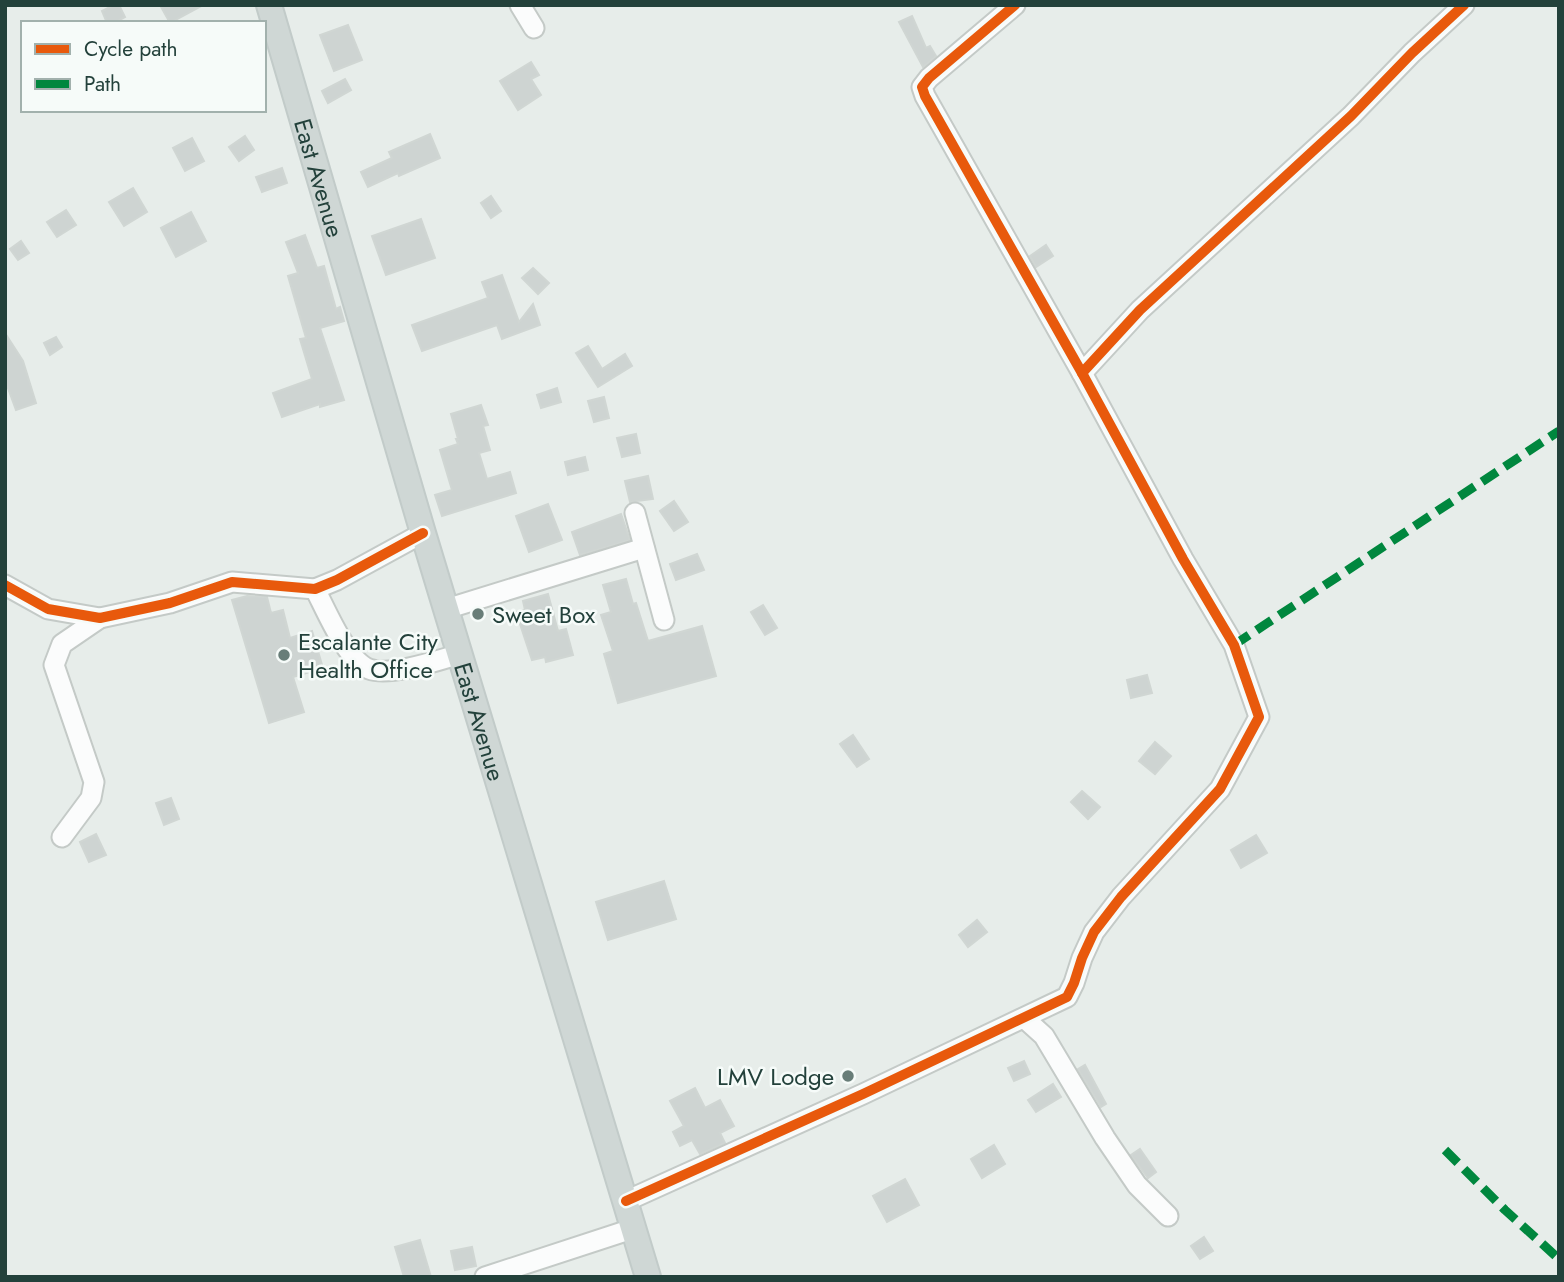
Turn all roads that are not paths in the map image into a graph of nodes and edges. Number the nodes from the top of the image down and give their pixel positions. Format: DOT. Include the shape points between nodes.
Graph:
graph roads {
  1 [pos="269,5"];
  2 [pos="520,5"];
  3 [pos="1015,5"];
  4 [pos="1464,5"];
  5 [pos="534,28"];
  6 [pos="1082,373"];
  7 [pos="635,513"];
  8 [pos="423,533"];
  9 [pos="644,548"];
  10 [pos="5,585"];
  11 [pos="315,589"];
  12 [pos="446,609"];
  13 [pos="100,618"];
  14 [pos="664,620"];
  15 [pos="460,654"];
  16 [pos="62,837"];
  17 [pos="1024,1017"];
  18 [pos="626,1201"];
  19 [pos="1168,1216"];
  20 [pos="632,1228"];
  21 [pos="485,1277"];
  22 [pos="648,1277"];
  1 -- 8 [label="main road, East Avenue"];
  2 -- 5 [label="street"];
  3 -- 6 [label="street" via="922,87"];
  4 -- 6 [label="street" via="1140,310"];
  6 -- 17 [label="street" via="1234,645 1259,717 1220,789 1094,932 1067,997"];
  7 -- 9 [label="street"];
  8 -- 11 [label="street"];
  8 -- 12 [label="main road, East Avenue"];
  9 -- 12 [label="street"];
  9 -- 14 [label="street"];
  10 -- 13 [label="street" via="48,609"];
  11 -- 13 [label="street" via="232,582 170,603"];
  11 -- 15 [label="street" via="351,655 369,669 396,671"];
  12 -- 15 [label="main road, East Avenue"];
  13 -- 16 [label="street" via="62,644 54,665 94,782 91,799"];
  15 -- 18 [label="main road, East Avenue"];
  17 -- 18 [label="street"];
  17 -- 19 [label="street" via="1044,1036 1137,1185"];
  18 -- 20 [label="main road, East Avenue"];
  20 -- 21 [label="street"];
  20 -- 22 [label="main road, East Avenue"];
}
